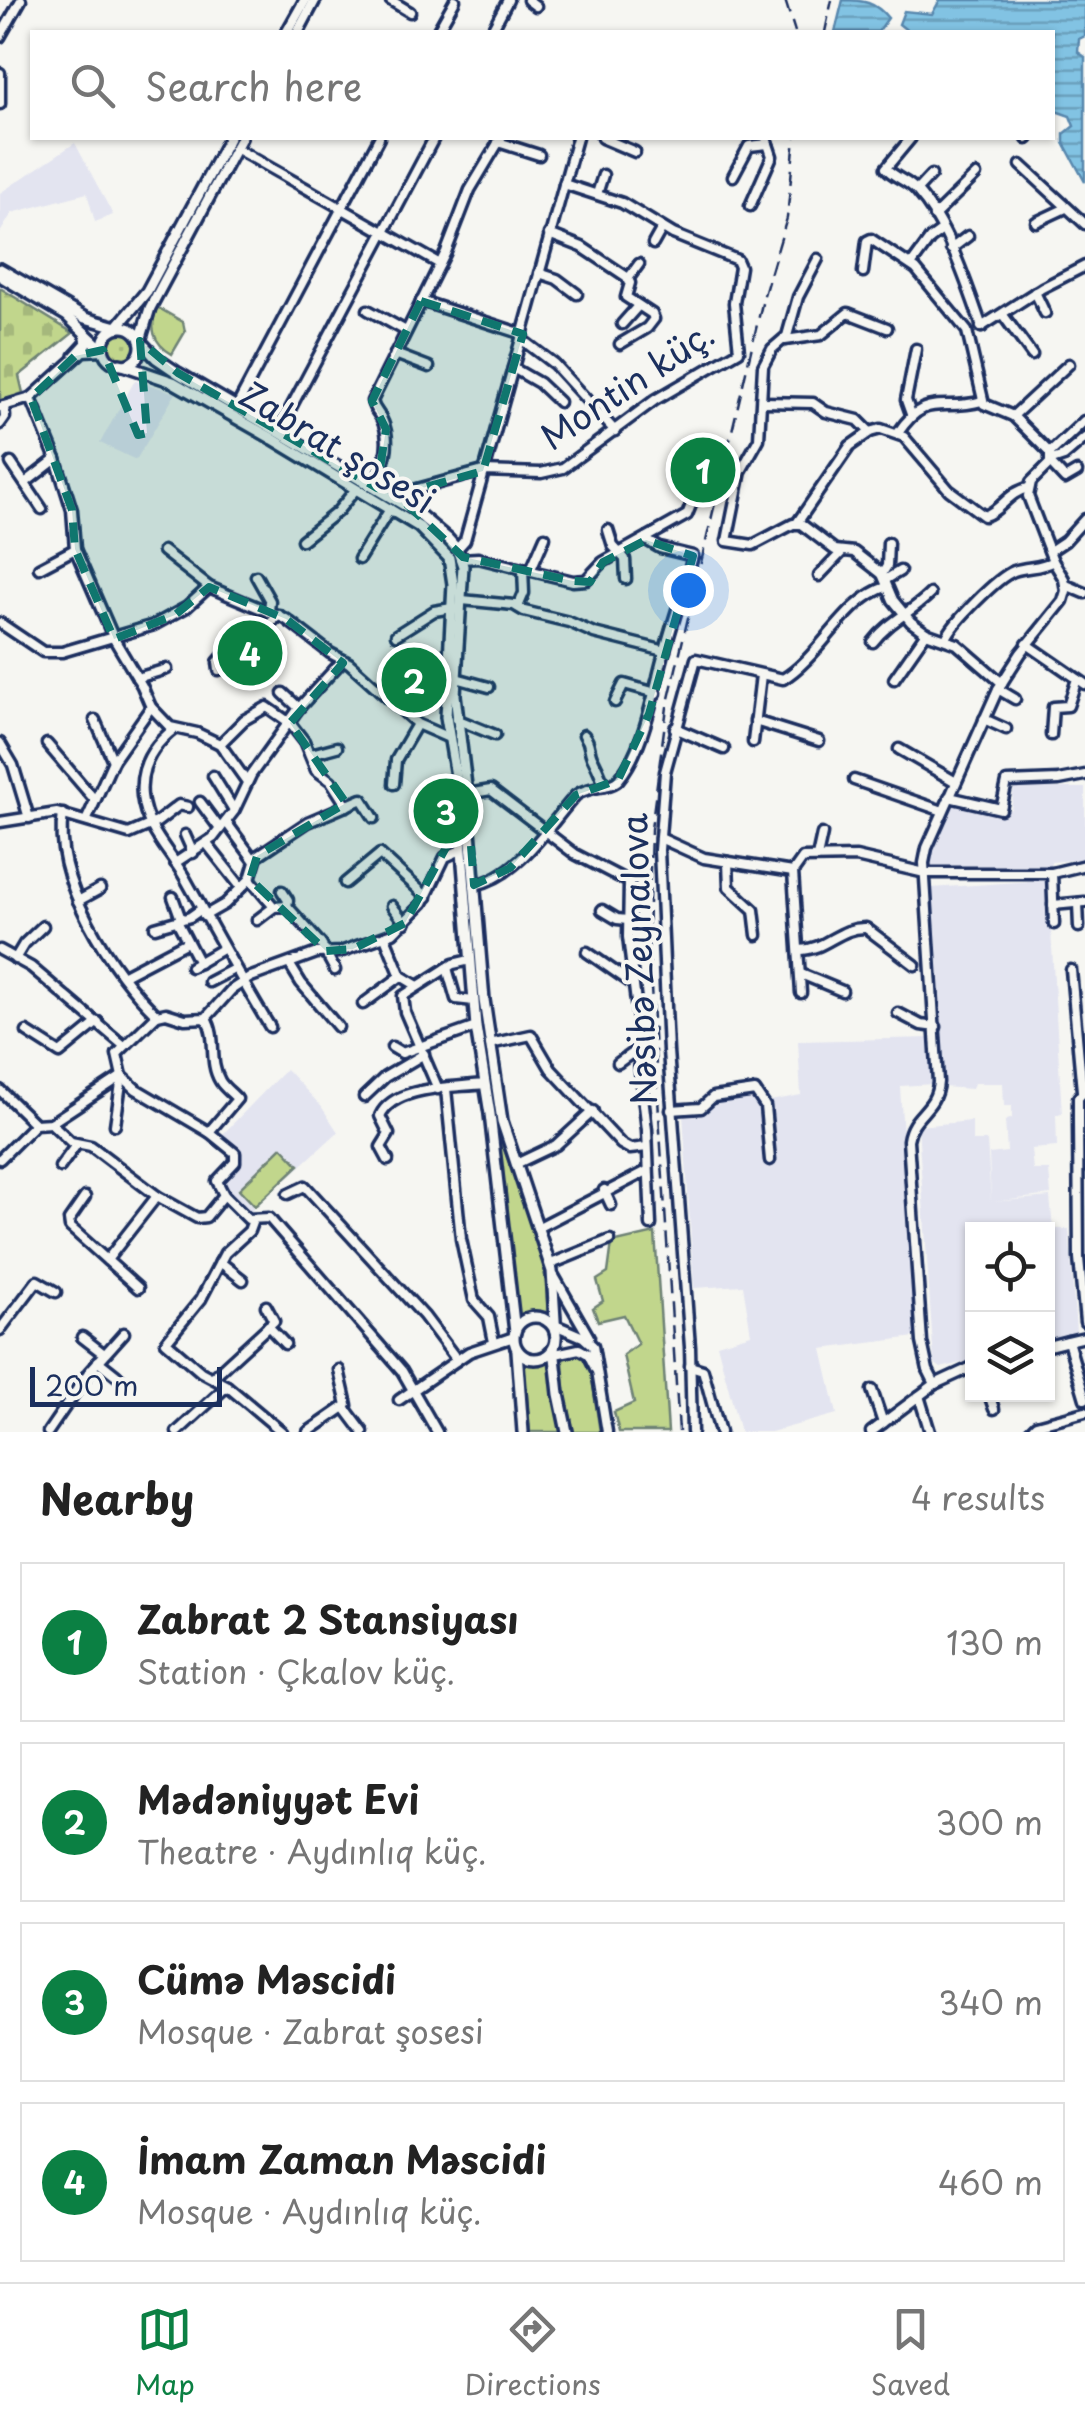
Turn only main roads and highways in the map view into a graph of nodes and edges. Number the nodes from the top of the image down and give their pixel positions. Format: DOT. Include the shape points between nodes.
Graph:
graph roads {
  1 [pos="304,0"];
  2 [pos="316,0"];
  3 [pos="288,30"];
  4 [pos="299,30"];
  5 [pos="229,140"];
  6 [pos="240,140"];
  7 [pos="0,272"];
  8 [pos="81,326"];
  9 [pos="117,328"];
  10 [pos="140,341"];
  11 [pos="104,350"];
  12 [pos="75,356"];
  13 [pos="120,364"];
  14 [pos="392,504"];
  15 [pos="462,795"];
  16 [pos="466,850"];
  17 [pos="490,1083"];
  18 [pos="515,1339"];
  19 [pos="553,1340"];
  20 [pos="523,1432"];
  21 [pos="567,1432"];
  1 -- 3 [label="main road"];
  2 -- 4 [label="main road"];
  5 -- 9 [label="main road" via="146,291"];
  6 -- 10 [label="main road" via="150,308"];
  7 -- 8 [label="main road"];
  7 -- 9 [label="main road"];
  8 -- 11 [label="main road"];
  8 -- 12 [label="main road" via="88,340"];
  9 -- 10 [label="main road" via="134,331"];
  9 -- 11 [label="main road" via="107,334"];
  10 -- 13 [label="main road" via="136,358"];
  10 -- 14 [label="main road, Zabrat şosesi" via="170,368 373,486"];
  11 -- 13 [label="main road"];
  13 -- 14 [label="main road, Zabrat şosesi" via="173,382"];
  14 -- 15 [label="main road, Zabrat şosesi" via="446,553 454,575 445,695"];
  14 -- 15 [label="main road, Zabrat şosesi" via="426,519 459,554 456,719"];
  15 -- 16 [label="main road, Zabrat şosesi"];
  16 -- 17 [label="main road, Zabrat şosesi"];
  16 -- 17 [label="main road, Zabrat şosesi" via="476,1027"];
  17 -- 18 [label="main road, Zabrat şosesi"];
  17 -- 19 [label="main road" via="552,1267"];
  18 -- 19 [label="main road" via="530,1359"];
  18 -- 19 [label="main road" via="521,1322 532,1317"];
  18 -- 20 [label="main road, Zabrat şosesi"];
  19 -- 21 [label="main road"];
}
